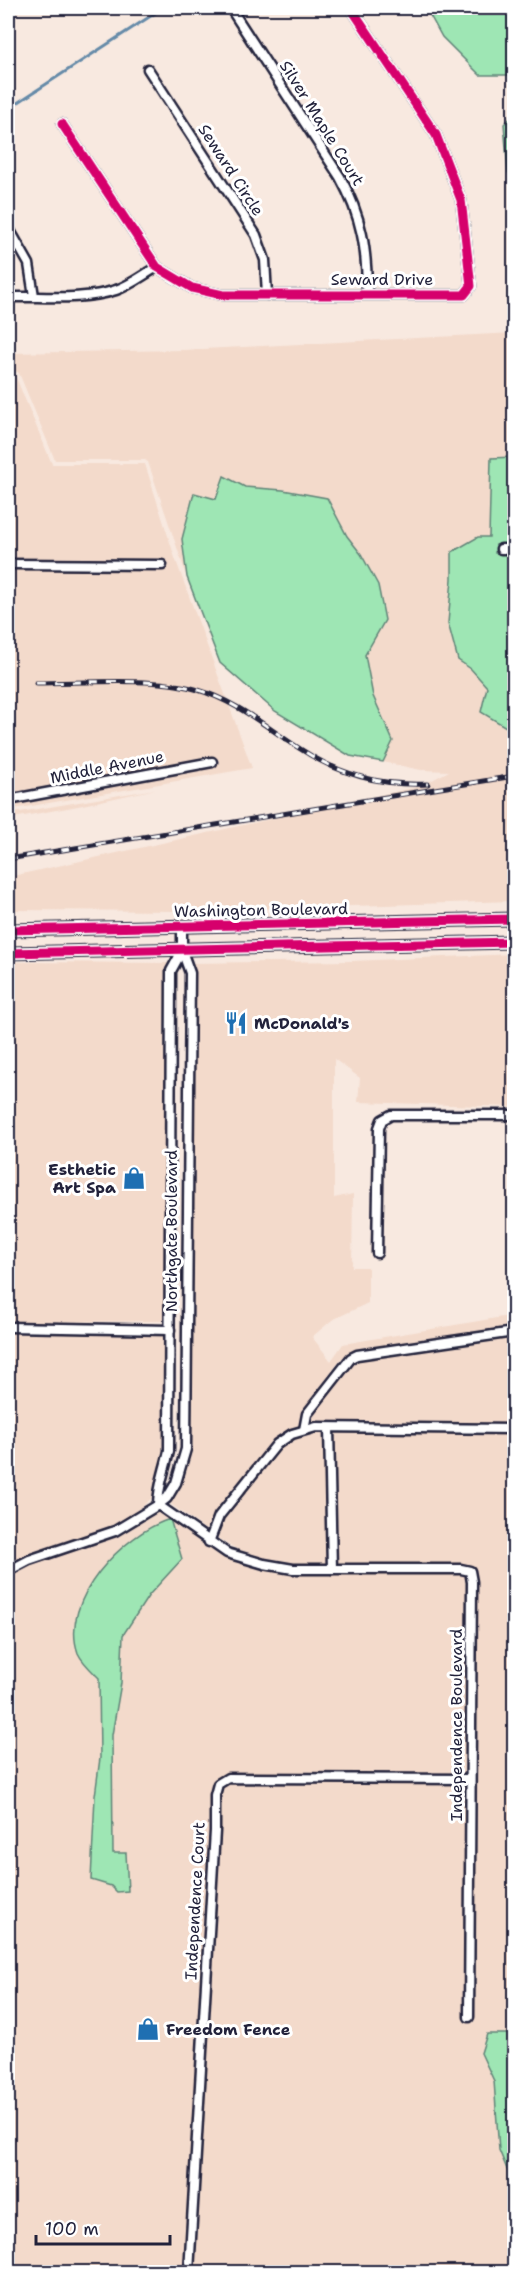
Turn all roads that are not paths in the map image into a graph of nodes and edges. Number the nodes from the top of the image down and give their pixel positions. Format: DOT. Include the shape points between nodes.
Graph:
graph roads {
  1 [pos="351,8"];
  2 [pos="233,12"];
  3 [pos="148,69"];
  4 [pos="62,124"];
  5 [pos="8,227"];
  6 [pos="157,267"];
  7 [pos="367,294"];
  8 [pos="267,295"];
  9 [pos="34,296"];
  10 [pos="8,297"];
  11 [pos="501,549"];
  12 [pos="514,549"];
  13 [pos="8,564"];
  14 [pos="162,565"];
  15 [pos="212,762"];
  16 [pos="8,800"];
  17 [pos="514,919"];
  18 [pos="182,926"];
  19 [pos="8,930"];
  20 [pos="514,942"];
  21 [pos="182,951"];
  22 [pos="8,953"];
  23 [pos="514,1115"];
  24 [pos="377,1253"];
  25 [pos="8,1327"];
  26 [pos="170,1330"];
  27 [pos="514,1332"];
  28 [pos="329,1428"];
  29 [pos="514,1429"];
  30 [pos="304,1430"];
  31 [pos="158,1505"];
  32 [pos="209,1542"];
  33 [pos="332,1569"];
  34 [pos="8,1571"];
  35 [pos="470,1779"];
  36 [pos="469,2017"];
  37 [pos="189,2272"];
  1 -- 7 [label="street, Seward Drive" via="436,135 461,200 471,286 468,293 460,296"];
  2 -- 7 [label="street, Silver Maple Court" via="350,195 364,241"];
  3 -- 8 [label="street, Seward Circle" via="256,235 265,260"];
  4 -- 6 [label="street, Seward Drive"];
  5 -- 9 [label="street" via="29,264"];
  6 -- 8 [label="street, Seward Drive" via="204,292"];
  6 -- 9 [label="street" via="105,293"];
  7 -- 8 [label="street, Seward Drive"];
  9 -- 10 [label="street"];
  11 -- 12 [label="street"];
  13 -- 14 [label="street"];
  15 -- 16 [label="street, Middle Avenue"];
  17 -- 18 [label="main road, Washington Boulevard"];
  18 -- 19 [label="main road, Washington Boulevard"];
  18 -- 21 [label="street, Northgate Boulevard"];
  20 -- 21 [label="main road"];
  21 -- 22 [label="main road"];
  21 -- 26 [label="street, Northgate Boulevard" via="171,971"];
  21 -- 31 [label="street, Northgate Boulevard" via="189,973 186,1449 176,1483"];
  23 -- 24 [label="street" via="391,1115 382,1120"];
  25 -- 26 [label="street"];
  26 -- 31 [label="street, Northgate Boulevard" via="169,1451 158,1487"];
  27 -- 30 [label="street" via="357,1355 307,1414"];
  28 -- 29 [label="street"];
  28 -- 30 [label="street"];
  28 -- 33 [label="street"];
  30 -- 32 [label="street" via="277,1444 219,1516"];
  31 -- 32 [label="street, Independence Boulevard"];
  31 -- 34 [label="street, Northgate Boulevard" via="115,1531"];
  32 -- 33 [label="street, Independence Boulevard" via="227,1553 264,1564"];
  33 -- 35 [label="street, Independence Boulevard" via="470,1571"];
  35 -- 36 [label="street, Independence Boulevard"];
  35 -- 37 [label="street, Independence Court" via="228,1778 218,1784 214,1795"];
}
